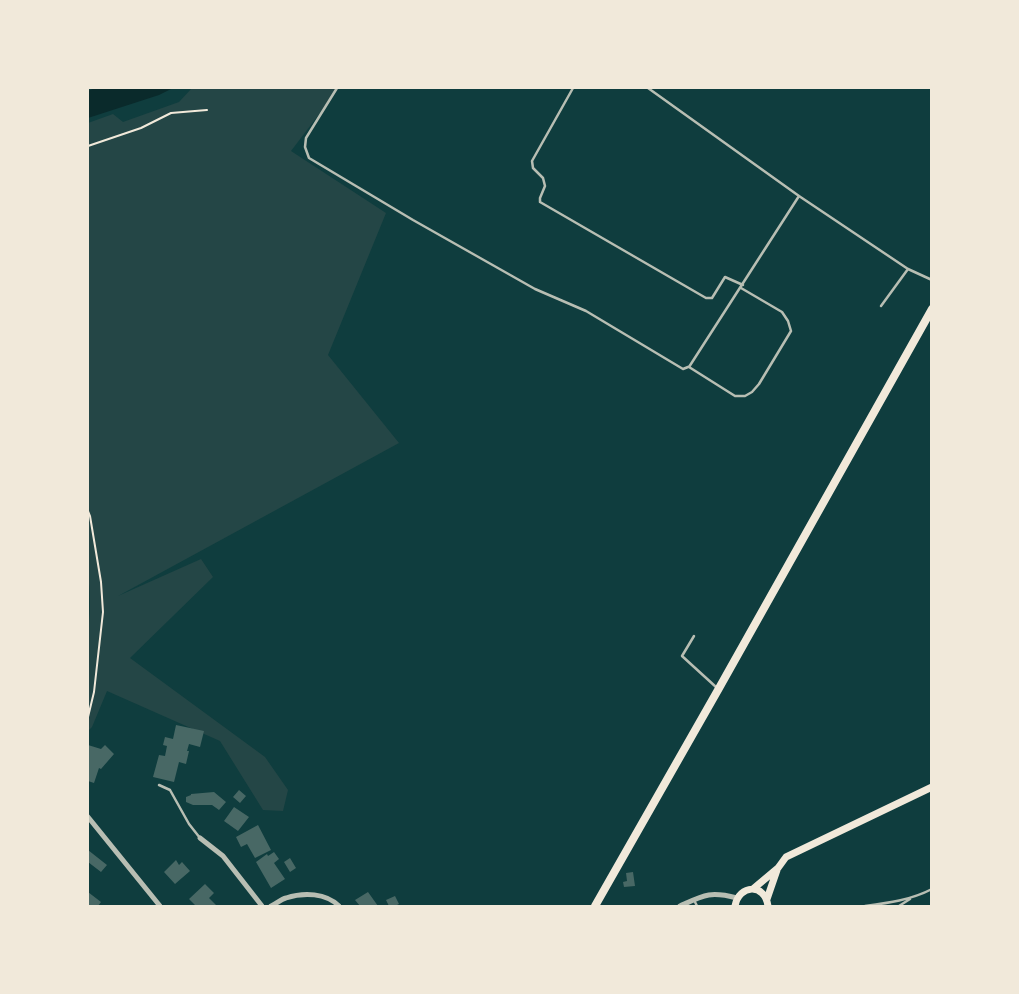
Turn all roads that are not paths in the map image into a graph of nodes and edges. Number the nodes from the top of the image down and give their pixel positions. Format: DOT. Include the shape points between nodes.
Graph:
graph roads {
  1 [pos="337,88"];
  2 [pos="573,88"];
  3 [pos="648,88"];
  4 [pos="799,196"];
  5 [pos="908,269"];
  6 [pos="932,280"];
  7 [pos="741,286"];
  8 [pos="881,306"];
  9 [pos="932,309"];
  10 [pos="689,367"];
  11 [pos="694,636"];
  12 [pos="718,690"];
  13 [pos="159,785"];
  14 [pos="932,787"];
  15 [pos="88,817"];
  16 [pos="200,838"];
  17 [pos="778,868"];
  18 [pos="753,889"];
  19 [pos="932,889"];
  20 [pos="913,897"];
  21 [pos="737,898"];
  22 [pos="695,903"];
  23 [pos="768,903"];
  24 [pos="889,904"];
  25 [pos="160,906"];
  26 [pos="262,906"];
  27 [pos="271,906"];
  28 [pos="339,906"];
  29 [pos="595,906"];
  30 [pos="680,906"];
  31 [pos="735,906"];
  32 [pos="865,906"];
  33 [pos="883,906"];
  34 [pos="899,906"];
  1 -- 10 [label="lane" via="306,138 309,158 535,289 586,311 684,369"];
  2 -- 7 [label="lane" via="532,161 545,186 540,202 706,298 712,298 725,277"];
  3 -- 4 [label="lane"];
  4 -- 5 [label="lane"];
  4 -- 7 [label="lane"];
  5 -- 6 [label="lane"];
  5 -- 8 [label="lane"];
  7 -- 10 [label="lane"];
  7 -- 10 [label="lane" via="782,312 791,331 759,384 752,393 735,396"];
  9 -- 12 [label="main road"];
  11 -- 12 [label="lane" via="682,656"];
  12 -- 29 [label="main road"];
  13 -- 16 [label="lane" via="170,790"];
  14 -- 17 [label="main road" via="786,857"];
  15 -- 25 [label="street"];
  16 -- 26 [label="street" via="223,856"];
  17 -- 18 [label="main road"];
  17 -- 23 [label="main road"];
  18 -- 21 [label="main road"];
  18 -- 23 [label="main road" via="764,894"];
  19 -- 20 [label="lane"];
  20 -- 24 [label="lane"];
  20 -- 34 [label="lane"];
  21 -- 22 [label="street" via="710,893"];
  21 -- 31 [label="main road"];
  22 -- 30 [label="street"];
  24 -- 32 [label="lane"];
  24 -- 33 [label="lane"];
  27 -- 28 [label="street" via="285,898 315,893"];
}
